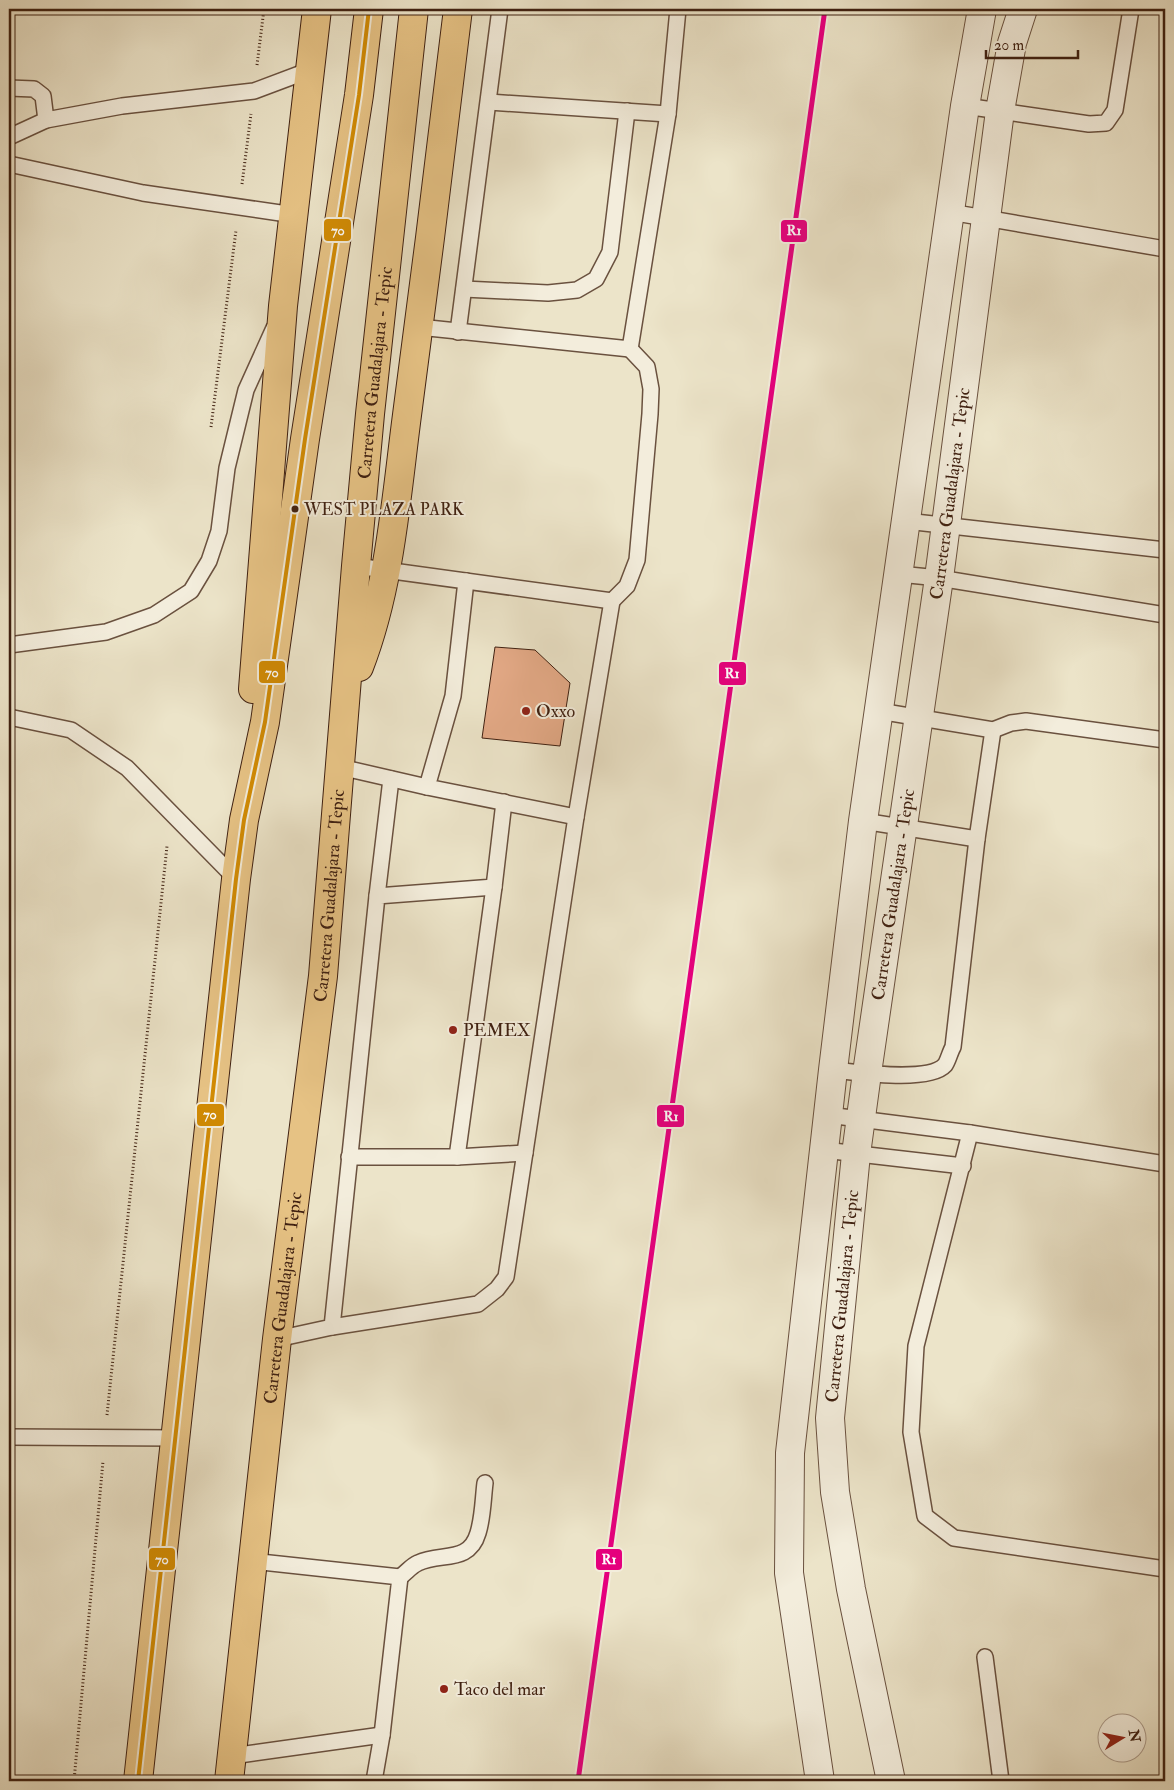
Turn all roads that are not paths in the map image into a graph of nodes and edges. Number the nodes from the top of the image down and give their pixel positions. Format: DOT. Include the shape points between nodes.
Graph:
graph roads {
  1 [pos="317,9"];
  2 [pos="369,9"];
  3 [pos="414,9"];
  4 [pos="458,9"];
  5 [pos="500,9"];
  6 [pos="678,9"];
  7 [pos="982,9"];
  8 [pos="1022,9"];
  9 [pos="1131,9"];
  10 [pos="310,70"];
  11 [pos="9,88"];
  12 [pos="489,102"];
  13 [pos="965,106"];
  14 [pos="627,111"];
  15 [pos="1000,111"];
  16 [pos="668,114"];
  17 [pos="46,120"];
  18 [pos="9,137"];
  19 [pos="9,164"];
  20 [pos="950,212"];
  21 [pos="294,215"];
  22 [pos="986,217"];
  23 [pos="1165,249"];
  24 [pos="464,289"];
  25 [pos="284,306"];
  26 [pos="419,328"];
  27 [pos="458,332"];
  28 [pos="630,350"];
  29 [pos="906,521"];
  30 [pos="946,525"];
  31 [pos="1165,550"];
  32 [pos="356,566"];
  33 [pos="386,570"];
  34 [pos="899,574"];
  35 [pos="939,578"];
  36 [pos="466,581"];
  37 [pos="612,601"];
  38 [pos="1165,615"];
  39 [pos="9,645"];
  40 [pos="346,698"];
  41 [pos="879,712"];
  42 [pos="9,717"];
  43 [pos="918,718"];
  44 [pos="993,730"];
  45 [pos="1165,740"];
  46 [pos="340,767"];
  47 [pos="391,779"];
  48 [pos="427,787"];
  49 [pos="504,802"];
  50 [pos="576,817"];
  51 [pos="244,820"];
  52 [pos="863,821"];
  53 [pos="903,827"];
  54 [pos="977,839"];
  55 [pos="236,878"];
  56 [pos="494,887"];
  57 [pos="377,896"];
  58 [pos="833,1070"];
  59 [pos="867,1072"];
  60 [pos="828,1115"];
  61 [pos="862,1120"];
  62 [pos="970,1134"];
  63 [pos="824,1150"];
  64 [pos="525,1153"];
  65 [pos="856,1154"];
  66 [pos="350,1157"];
  67 [pos="457,1157"];
  68 [pos="1165,1164"];
  69 [pos="963,1166"];
  70 [pos="332,1327"];
  71 [pos="277,1339"];
  72 [pos="9,1437"];
  73 [pos="176,1438"];
  74 [pos="485,1483"];
  75 [pos="252,1561"];
  76 [pos="1165,1569"];
  77 [pos="400,1577"];
  78 [pos="985,1657"];
  79 [pos="382,1735"];
  80 [pos="230,1774"];
  81 [pos="138,1781"];
  82 [pos="374,1781"];
  83 [pos="820,1781"];
  84 [pos="891,1781"];
  85 [pos="1001,1781"];
  1 -- 10 [label="highway"];
  2 -- 51 [label="highway" via="359,95 265,722"];
  3 -- 32 [label="highway, Carretera Guadalajara - Tepic"];
  4 -- 26 [label="highway"];
  5 -- 12 [label="lane"];
  6 -- 16 [label="lane"];
  7 -- 13 [label="street, Carretera Guadalajara - Tepic"];
  8 -- 15 [label="street, Carretera Guadalajara - Tepic" via="1012,43"];
  9 -- 15 [label="lane" via="1115,110 1106,123 1089,124"];
  10 -- 17 [label="lane" via="254,91 122,106"];
  10 -- 21 [label="highway"];
  11 -- 17 [label="lane" via="34,89 43,96"];
  12 -- 14 [label="lane"];
  12 -- 24 [label="lane"];
  13 -- 15 [label="lane"];
  13 -- 20 [label="street, Carretera Guadalajara - Tepic"];
  14 -- 16 [label="lane"];
  14 -- 24 [label="lane" via="610,252 596,279 577,290"];
  15 -- 22 [label="street, Carretera Guadalajara - Tepic"];
  16 -- 28 [label="lane"];
  17 -- 18 [label="lane"];
  19 -- 21 [label="lane" via="143,193"];
  20 -- 22 [label="lane"];
  20 -- 29 [label="street, Carretera Guadalajara - Tepic"];
  21 -- 25 [label="highway"];
  22 -- 23 [label="lane"];
  22 -- 30 [label="street, Carretera Guadalajara - Tepic"];
  24 -- 27 [label="lane"];
  25 -- 39 [label="lane" via="246,390 227,468 219,531 209,561 192,591 154,615 106,632"];
  25 -- 51 [label="highway"];
  26 -- 27 [label="lane"];
  26 -- 33 [label="highway"];
  27 -- 28 [label="lane"];
  28 -- 37 [label="lane" via="647,368 651,389 650,414 637,560 627,586"];
  29 -- 30 [label="lane"];
  29 -- 34 [label="street, Carretera Guadalajara - Tepic"];
  30 -- 31 [label="lane"];
  30 -- 35 [label="street, Carretera Guadalajara - Tepic"];
  32 -- 33 [label="lane"];
  32 -- 40 [label="highway, Carretera Guadalajara - Tepic"];
  33 -- 36 [label="lane"];
  33 -- 40 [label="highway" via="366,647"];
  34 -- 35 [label="lane"];
  34 -- 41 [label="street, Carretera Guadalajara - Tepic"];
  35 -- 38 [label="lane"];
  35 -- 43 [label="street, Carretera Guadalajara - Tepic"];
  36 -- 37 [label="lane"];
  36 -- 48 [label="lane" via="453,696"];
  37 -- 50 [label="lane"];
  40 -- 46 [label="highway, Carretera Guadalajara - Tepic"];
  41 -- 43 [label="lane"];
  41 -- 52 [label="street, Carretera Guadalajara - Tepic"];
  42 -- 55 [label="lane" via="71,730 127,768"];
  43 -- 44 [label="lane"];
  43 -- 53 [label="street, Carretera Guadalajara - Tepic"];
  44 -- 45 [label="lane" via="1026,721"];
  44 -- 54 [label="lane"];
  46 -- 47 [label="lane"];
  46 -- 71 [label="highway, Carretera Guadalajara - Tepic" via="323,976"];
  47 -- 48 [label="lane"];
  47 -- 57 [label="lane"];
  48 -- 49 [label="lane"];
  49 -- 50 [label="lane"];
  49 -- 56 [label="lane"];
  50 -- 64 [label="lane"];
  51 -- 55 [label="highway"];
  52 -- 53 [label="lane"];
  52 -- 58 [label="street, Carretera Guadalajara - Tepic"];
  53 -- 54 [label="lane"];
  53 -- 59 [label="street, Carretera Guadalajara - Tepic"];
  54 -- 59 [label="lane" via="952,1047 944,1065 914,1076"];
  55 -- 73 [label="highway"];
  56 -- 57 [label="lane"];
  56 -- 67 [label="lane"];
  57 -- 66 [label="lane"];
  58 -- 59 [label="lane"];
  58 -- 60 [label="street, Carretera Guadalajara - Tepic"];
  59 -- 61 [label="street, Carretera Guadalajara - Tepic"];
  60 -- 61 [label="lane"];
  60 -- 63 [label="street, Carretera Guadalajara - Tepic"];
  61 -- 62 [label="lane"];
  61 -- 65 [label="street, Carretera Guadalajara - Tepic"];
  62 -- 68 [label="lane"];
  62 -- 69 [label="lane"];
  63 -- 65 [label="lane"];
  63 -- 83 [label="street, Carretera Guadalajara - Tepic" via="790,1463 789,1573"];
  64 -- 67 [label="lane"];
  64 -- 70 [label="lane" via="506,1277 497,1289 478,1304"];
  65 -- 69 [label="lane"];
  65 -- 84 [label="street, Carretera Guadalajara - Tepic" via="830,1418 835,1492 851,1589"];
  66 -- 67 [label="lane"];
  66 -- 70 [label="lane"];
  69 -- 76 [label="lane" via="916,1346 911,1432 925,1516 954,1538"];
  70 -- 71 [label="lane"];
  71 -- 75 [label="highway, Carretera Guadalajara - Tepic"];
  72 -- 73 [label="lane"];
  73 -- 81 [label="highway"];
  74 -- 77 [label="lane" via="478,1532 472,1547 461,1554 416,1563"];
  75 -- 77 [label="lane"];
  75 -- 80 [label="highway, Carretera Guadalajara - Tepic"];
  77 -- 79 [label="lane"];
  78 -- 85 [label="lane"];
  79 -- 80 [label="lane"];
  79 -- 82 [label="lane"];
}
